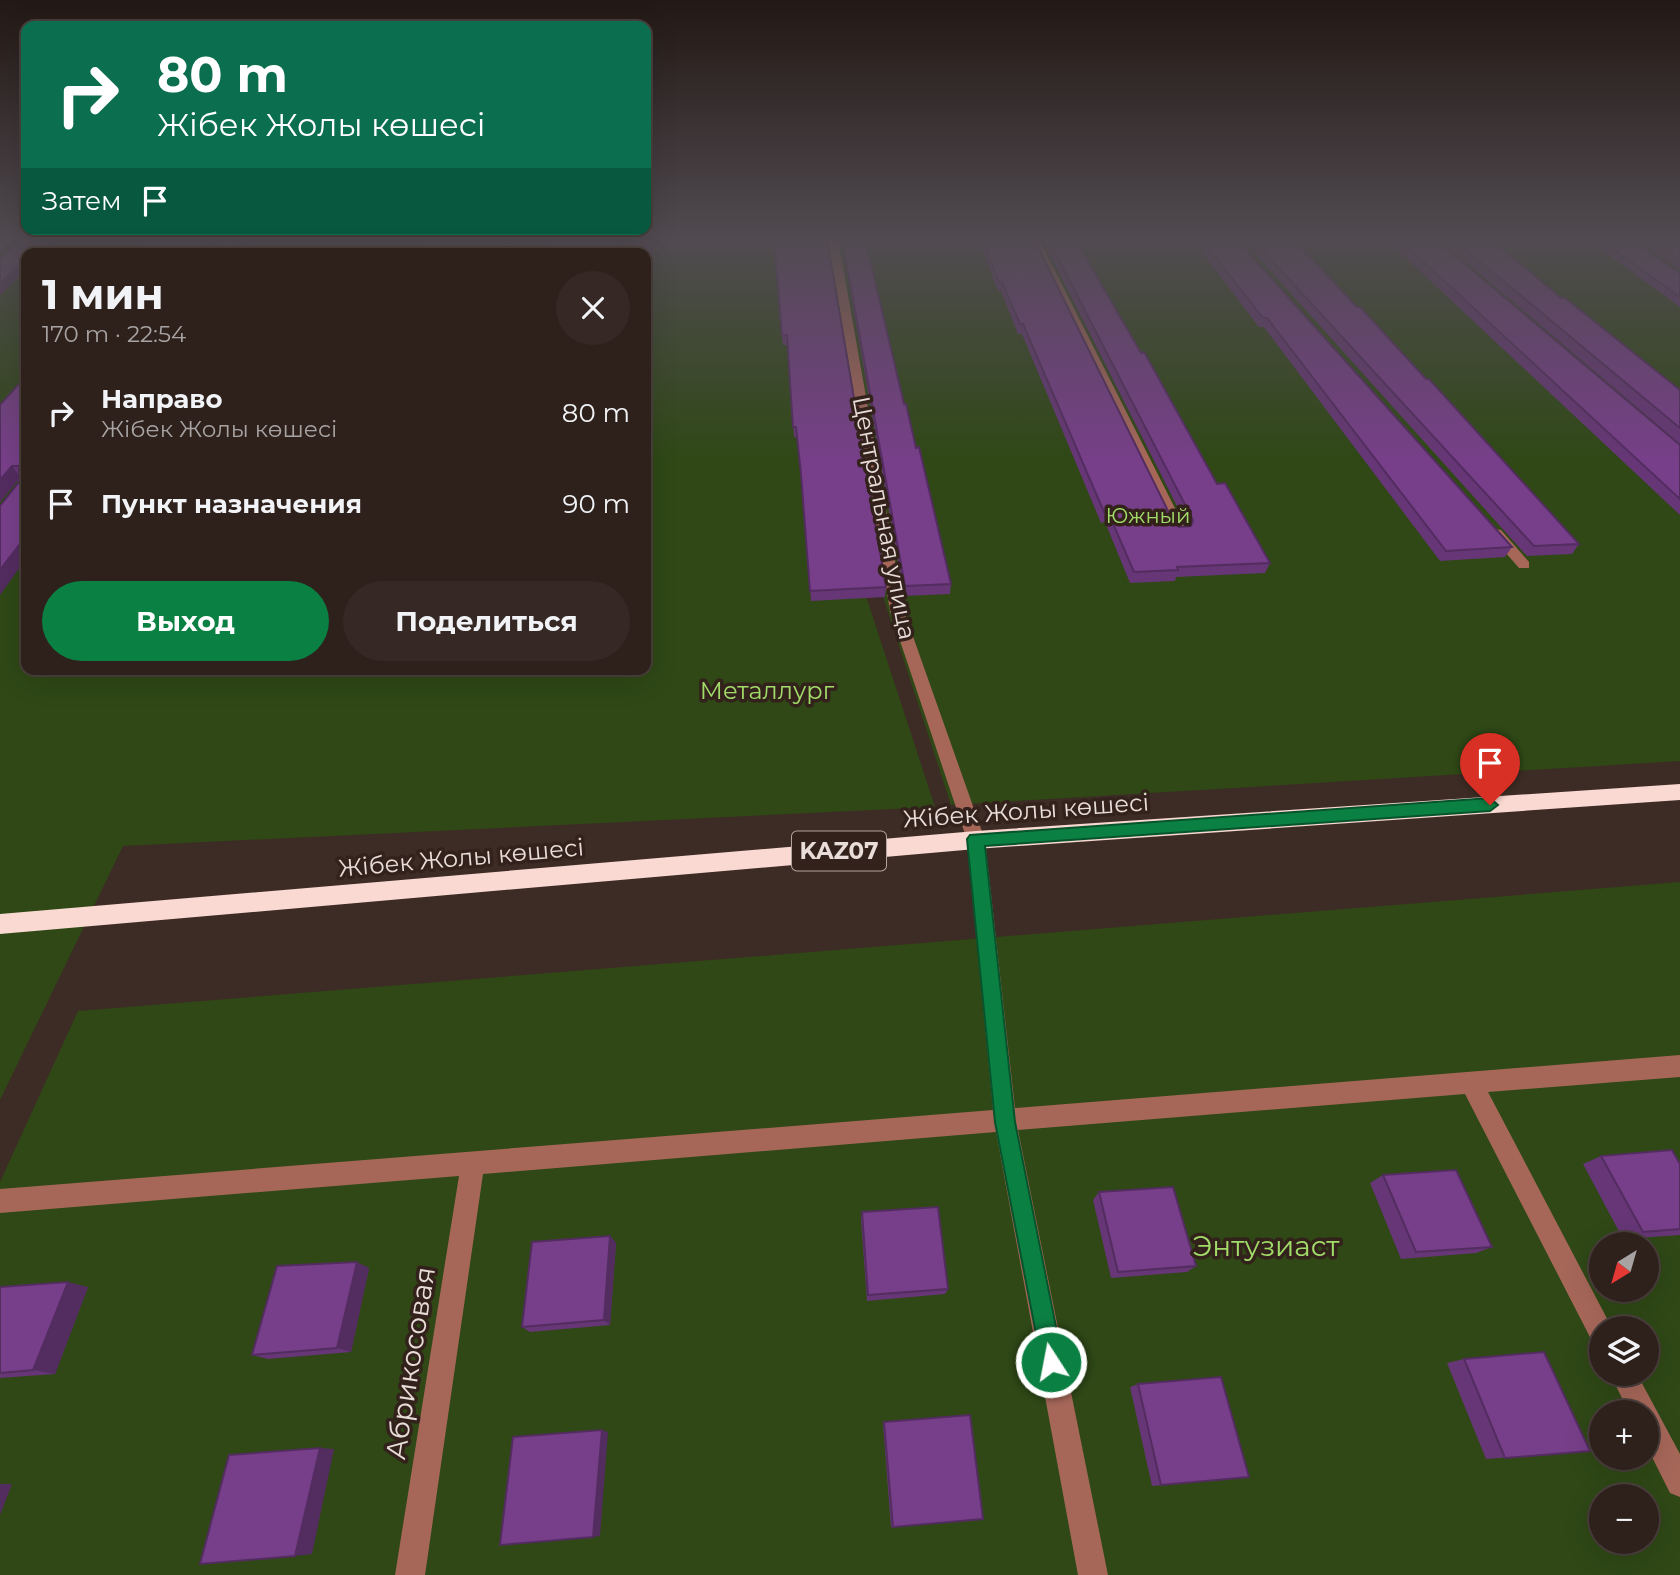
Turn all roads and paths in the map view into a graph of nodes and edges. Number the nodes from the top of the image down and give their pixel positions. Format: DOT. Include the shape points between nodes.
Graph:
graph roads {
  1 [pos="846,312"];
  2 [pos="1071,312"];
  3 [pos="1488,524"];
  4 [pos="1180,532"];
  5 [pos="1524,565"];
  6 [pos="1680,792"];
  7 [pos="976,839"];
  8 [pos="0,925"];
  9 [pos="1680,1066"];
  10 [pos="1471,1082"];
  11 [pos="1005,1122"];
  12 [pos="473,1161"];
  13 [pos="0,1201"];
  14 [pos="1593,1316"];
  15 [pos="1659,1442"];
  16 [pos="1680,1483"];
  17 [pos="410,1575"];
  18 [pos="1093,1575"];
  1 -- 7 [label="street, Центральная улица" via="897,611"];
  2 -- 4 [label="street"];
  3 -- 5 [label="street"];
  6 -- 7 [label="highway, Жібек Жолы көшесі / KAZ07"];
  7 -- 8 [label="highway, Жібек Жолы көшесі / KAZ07"];
  7 -- 11 [label="street, Центральная улица"];
  9 -- 10 [label="street"];
  10 -- 11 [label="street"];
  10 -- 14 [label="street"];
  11 -- 12 [label="street"];
  11 -- 18 [label="street, Центральная улица"];
  12 -- 13 [label="street"];
  12 -- 17 [label="street, Абрикосовая"];
  15 -- 16 [label="street"];
}
